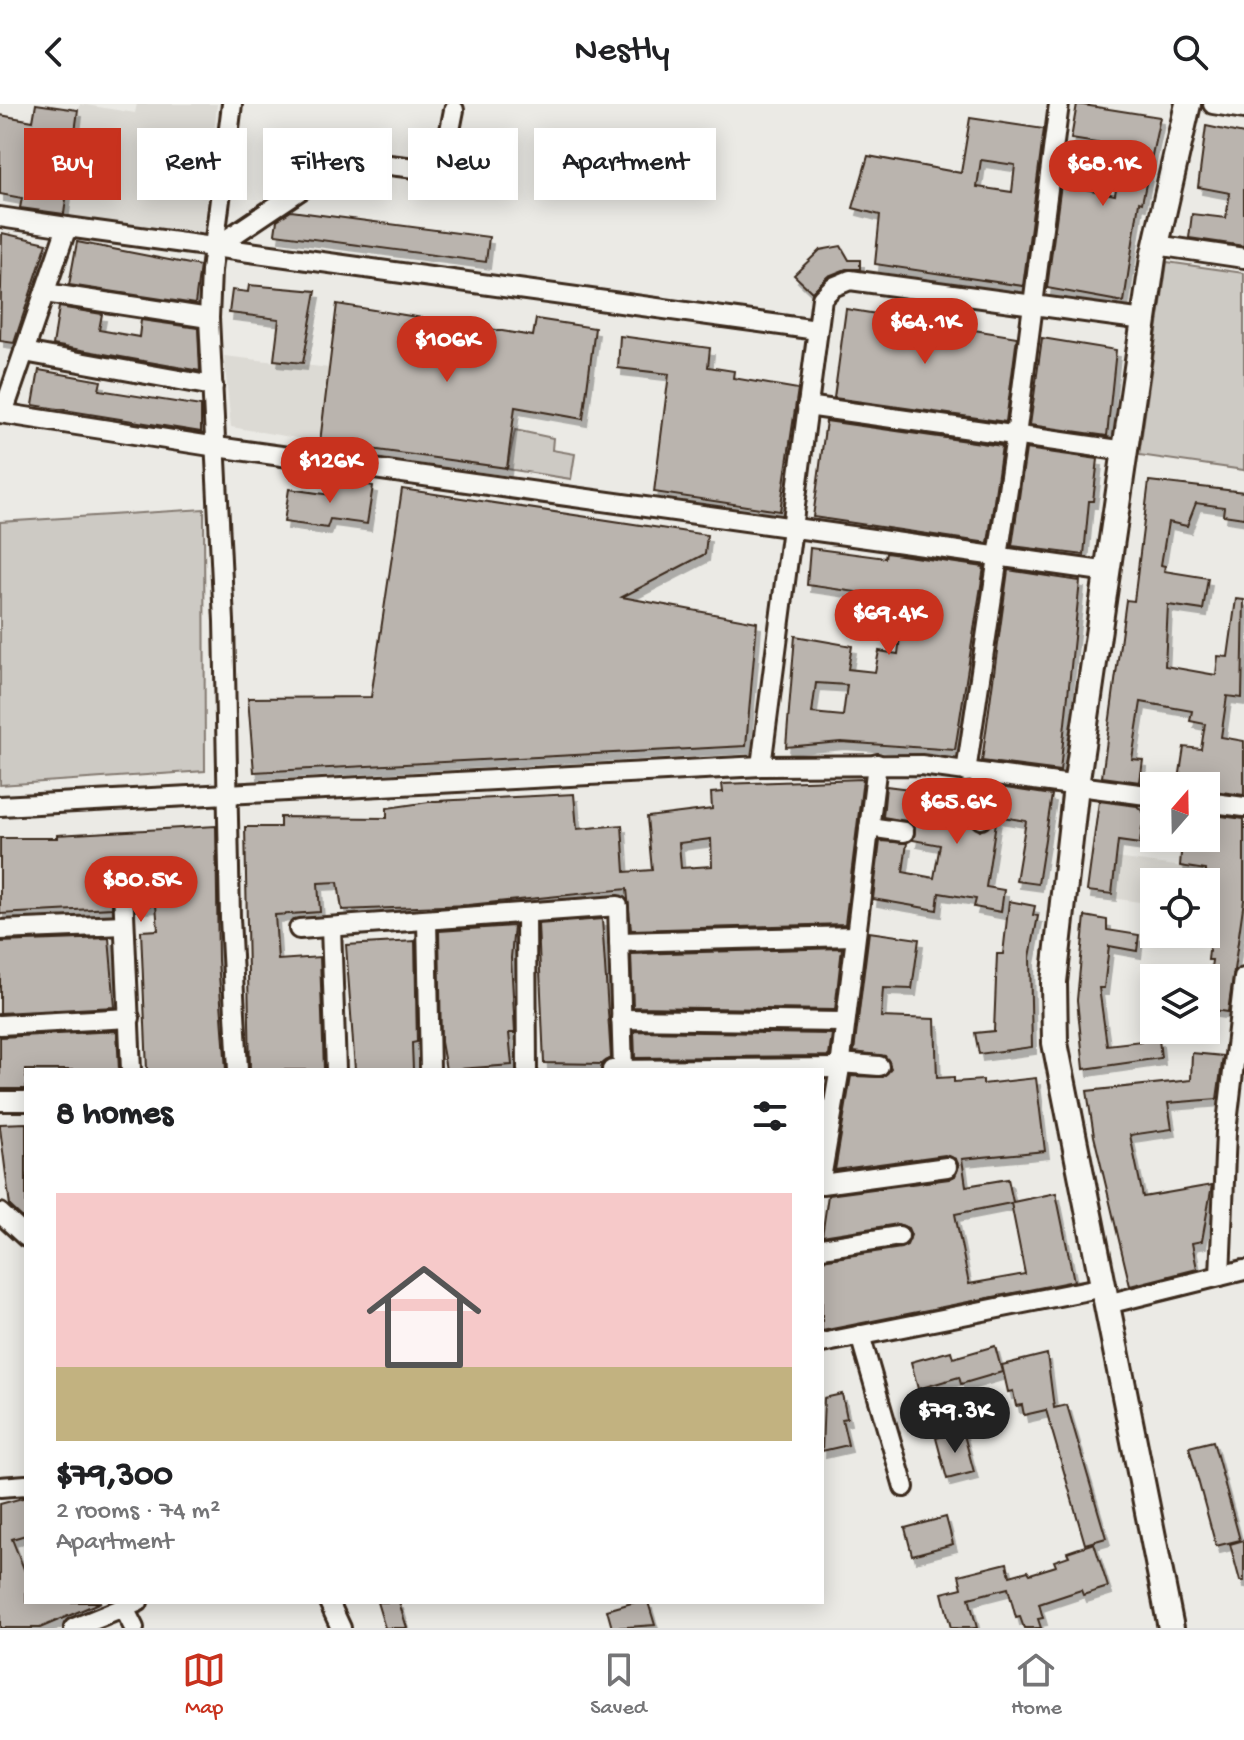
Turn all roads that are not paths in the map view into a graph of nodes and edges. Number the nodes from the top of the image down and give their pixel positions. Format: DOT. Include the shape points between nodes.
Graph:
graph roads {
  1 [pos="232,104"];
  2 [pos="1059,104"];
  3 [pos="1188,104"];
  4 [pos="1213,104"];
  5 [pos="1244,109"];
  6 [pos="454,110"];
  7 [pos="0,217"];
  8 [pos="67,227"];
  9 [pos="1156,245"];
  10 [pos="214,248"];
  11 [pos="1244,258"];
  12 [pos="45,293"];
  13 [pos="1035,304"];
  14 [pos="209,318"];
  15 [pos="1144,320"];
  16 [pos="817,330"];
  17 [pos="24,352"];
  18 [pos="213,386"];
  19 [pos="807,406"];
  20 [pos="2,413"];
  21 [pos="1016,436"];
  22 [pos="217,447"];
  23 [pos="1126,451"];
  24 [pos="791,527"];
  25 [pos="999,556"];
  26 [pos="1109,572"];
  27 [pos="877,764"];
  28 [pos="761,766"];
  29 [pos="966,772"];
  30 [pos="988,774"];
  31 [pos="1076,786"];
  32 [pos="1140,794"];
  33 [pos="228,795"];
  34 [pos="1220,804"];
  35 [pos="0,806"];
  36 [pos="1244,807"];
  37 [pos="981,819"];
  38 [pos="869,827"];
  39 [pos="904,832"];
  40 [pos="122,868"];
  41 [pos="526,914"];
  42 [pos="427,921"];
  43 [pos="124,925"];
  44 [pos="331,927"];
  45 [pos="299,929"];
  46 [pos="0,930"];
  47 [pos="854,936"];
  48 [pos="619,942"];
  49 [pos="1244,978"];
  50 [pos="130,1018"];
  51 [pos="621,1019"];
  52 [pos="843,1022"];
  53 [pos="0,1025"];
  54 [pos="840,1066"];
  55 [pos="879,1066"];
  56 [pos="131,1068"];
  57 [pos="238,1068"];
  58 [pos="336,1068"];
  59 [pos="430,1068"];
  60 [pos="527,1068"];
  61 [pos="623,1068"];
  62 [pos="732,1068"];
  63 [pos="0,1101"];
  64 [pos="24,1101"];
  65 [pos="826,1128"];
  66 [pos="824,1150"];
  67 [pos="947,1167"];
  68 [pos="824,1184"];
  69 [pos="0,1213"];
  70 [pos="24,1235"];
  71 [pos="899,1236"];
  72 [pos="824,1248"];
  73 [pos="1244,1270"];
  74 [pos="1220,1276"];
  75 [pos="1105,1296"];
  76 [pos="860,1335"];
  77 [pos="824,1343"];
  78 [pos="24,1485"];
  79 [pos="0,1487"];
  80 [pos="904,1487"];
  81 [pos="330,1604"];
  82 [pos="131,1605"];
  83 [pos="98,1610"];
  84 [pos="74,1628"];
  85 [pos="134,1628"];
  86 [pos="341,1628"];
  87 [pos="1171,1628"];
  1 -- 10 [label="street"];
  2 -- 13 [label="street"];
  3 -- 9 [label="main road"];
  4 -- 5 [label="street"];
  6 -- 10 [label="street" via="442,171 345,160"];
  7 -- 8 [label="street"];
  8 -- 10 [label="street"];
  8 -- 12 [label="street"];
  9 -- 11 [label="street"];
  9 -- 15 [label="main road"];
  10 -- 14 [label="street"];
  10 -- 16 [label="street"];
  12 -- 14 [label="street"];
  12 -- 17 [label="street"];
  13 -- 15 [label="street"];
  13 -- 16 [label="street" via="850,280 822,298"];
  13 -- 21 [label="street"];
  14 -- 18 [label="street"];
  15 -- 23 [label="main road"];
  16 -- 19 [label="street"];
  17 -- 18 [label="street"];
  17 -- 20 [label="street"];
  18 -- 22 [label="street"];
  19 -- 21 [label="street"];
  19 -- 24 [label="street"];
  20 -- 22 [label="street"];
  21 -- 23 [label="street"];
  21 -- 25 [label="street"];
  22 -- 24 [label="street"];
  22 -- 33 [label="street"];
  23 -- 26 [label="main road"];
  24 -- 25 [label="street"];
  24 -- 28 [label="street"];
  25 -- 26 [label="street"];
  25 -- 29 [label="street"];
  26 -- 31 [label="main road"];
  27 -- 28 [label="street"];
  27 -- 29 [label="street"];
  27 -- 38 [label="street"];
  28 -- 33 [label="street"];
  29 -- 30 [label="street"];
  30 -- 31 [label="street"];
  30 -- 37 [label="street"];
  31 -- 32 [label="street"];
  31 -- 75 [label="main road" via="1054,982 1055,1043"];
  33 -- 35 [label="street"];
  33 -- 57 [label="street"];
  34 -- 36 [label="street"];
  38 -- 39 [label="street"];
  38 -- 47 [label="street"];
  40 -- 43 [label="street"];
  41 -- 42 [label="street"];
  41 -- 48 [label="street" via="618,906"];
  41 -- 60 [label="street"];
  42 -- 44 [label="street"];
  42 -- 59 [label="street"];
  43 -- 46 [label="street"];
  43 -- 50 [label="street"];
  44 -- 45 [label="street"];
  44 -- 58 [label="street"];
  47 -- 48 [label="street"];
  47 -- 52 [label="street"];
  48 -- 51 [label="street"];
  49 -- 74 [label="street" via="1226,1132"];
  50 -- 53 [label="street"];
  50 -- 56 [label="street"];
  51 -- 52 [label="street"];
  51 -- 61 [label="street"];
  52 -- 54 [label="street"];
  54 -- 55 [label="street"];
  54 -- 62 [label="street"];
  54 -- 65 [label="street"];
  63 -- 64 [label="street"];
  65 -- 66 [label="street"];
  67 -- 68 [label="street"];
  69 -- 70 [label="street"];
  71 -- 72 [label="street"];
  73 -- 74 [label="street"];
  74 -- 75 [label="street"];
  75 -- 76 [label="street"];
  75 -- 87 [label="main road"];
  76 -- 77 [label="street"];
  76 -- 80 [label="street"];
  78 -- 79 [label="street"];
  81 -- 86 [label="street"];
  82 -- 83 [label="street"];
  82 -- 85 [label="street"];
  83 -- 84 [label="street"];
}
